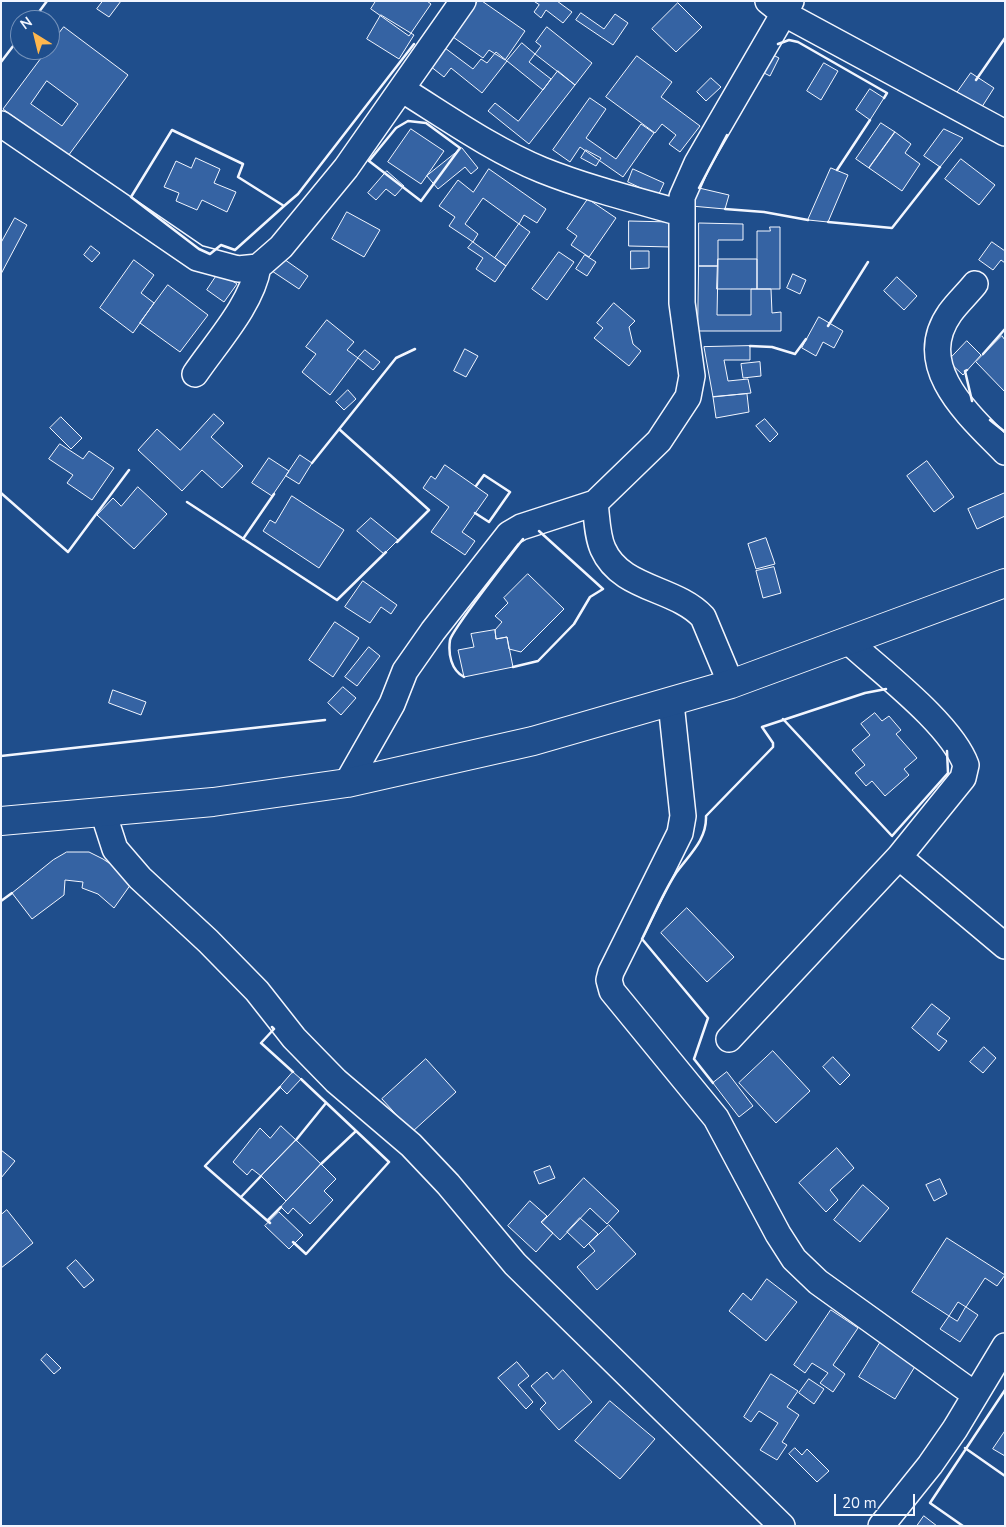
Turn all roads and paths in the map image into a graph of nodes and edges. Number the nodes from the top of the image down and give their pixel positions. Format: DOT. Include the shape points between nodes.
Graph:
graph roads {
  1 [pos="463,1"];
  2 [pos="781,5"];
  3 [pos="403,90"];
  4 [pos="1,124"];
  5 [pos="1005,133"];
  6 [pos="681,213"];
  7 [pos="258,268"];
  8 [pos="975,284"];
  9 [pos="195,374"];
  10 [pos="1005,452"];
  11 [pos="595,503"];
  12 [pos="1005,583"];
  13 [pos="849,642"];
  14 [pos="731,684"];
  15 [pos="671,703"];
  16 [pos="347,783"];
  17 [pos="103,812"];
  18 [pos="1,821"];
  19 [pos="899,857"];
  20 [pos="1005,946"];
  21 [pos="729,1040"];
  22 [pos="1005,1346"];
  23 [pos="974,1394"];
  24 [pos="782,1526"];
  25 [pos="881,1526"];
  1 -- 3 [label="street"];
  2 -- 5 [label="street"];
  2 -- 6 [label="street" via="697,163 682,197"];
  3 -- 6 [label="street" via="487,141 541,169 589,187"];
  3 -- 7 [label="street" via="346,168 281,248"];
  4 -- 7 [label="street" via="196,258 238,269"];
  6 -- 11 [label="street" via="682,303 692,376 688,397 659,441"];
  7 -- 9 [label="street" via="256,282 247,301"];
  8 -- 10 [label="street" via="949,314 940,332 938,351 942,374 952,395"];
  11 -- 14 [label="street" via="603,550 618,571 698,612"];
  11 -- 16 [label="street" via="521,527 509,534 405,671 392,704"];
  12 -- 13 [label="main road"];
  13 -- 14 [label="main road"];
  13 -- 19 [label="street" via="954,741 966,766 963,778"];
  14 -- 15 [label="main road"];
  15 -- 16 [label="main road" via="533,741"];
  15 -- 23 [label="street" via="683,816 680,832 611,972 612,991 716,1118 794,1259 818,1282"];
  16 -- 17 [label="main road" via="213,802"];
  17 -- 18 [label="main road"];
  17 -- 24 [label="street" via="115,849 140,878 257,991 294,1038 330,1075 411,1145 515,1264"];
  19 -- 20 [label="street"];
  19 -- 21 [label="street"];
  22 -- 23 [label="street"];
  23 -- 25 [label="street" via="955,1430"];
}
